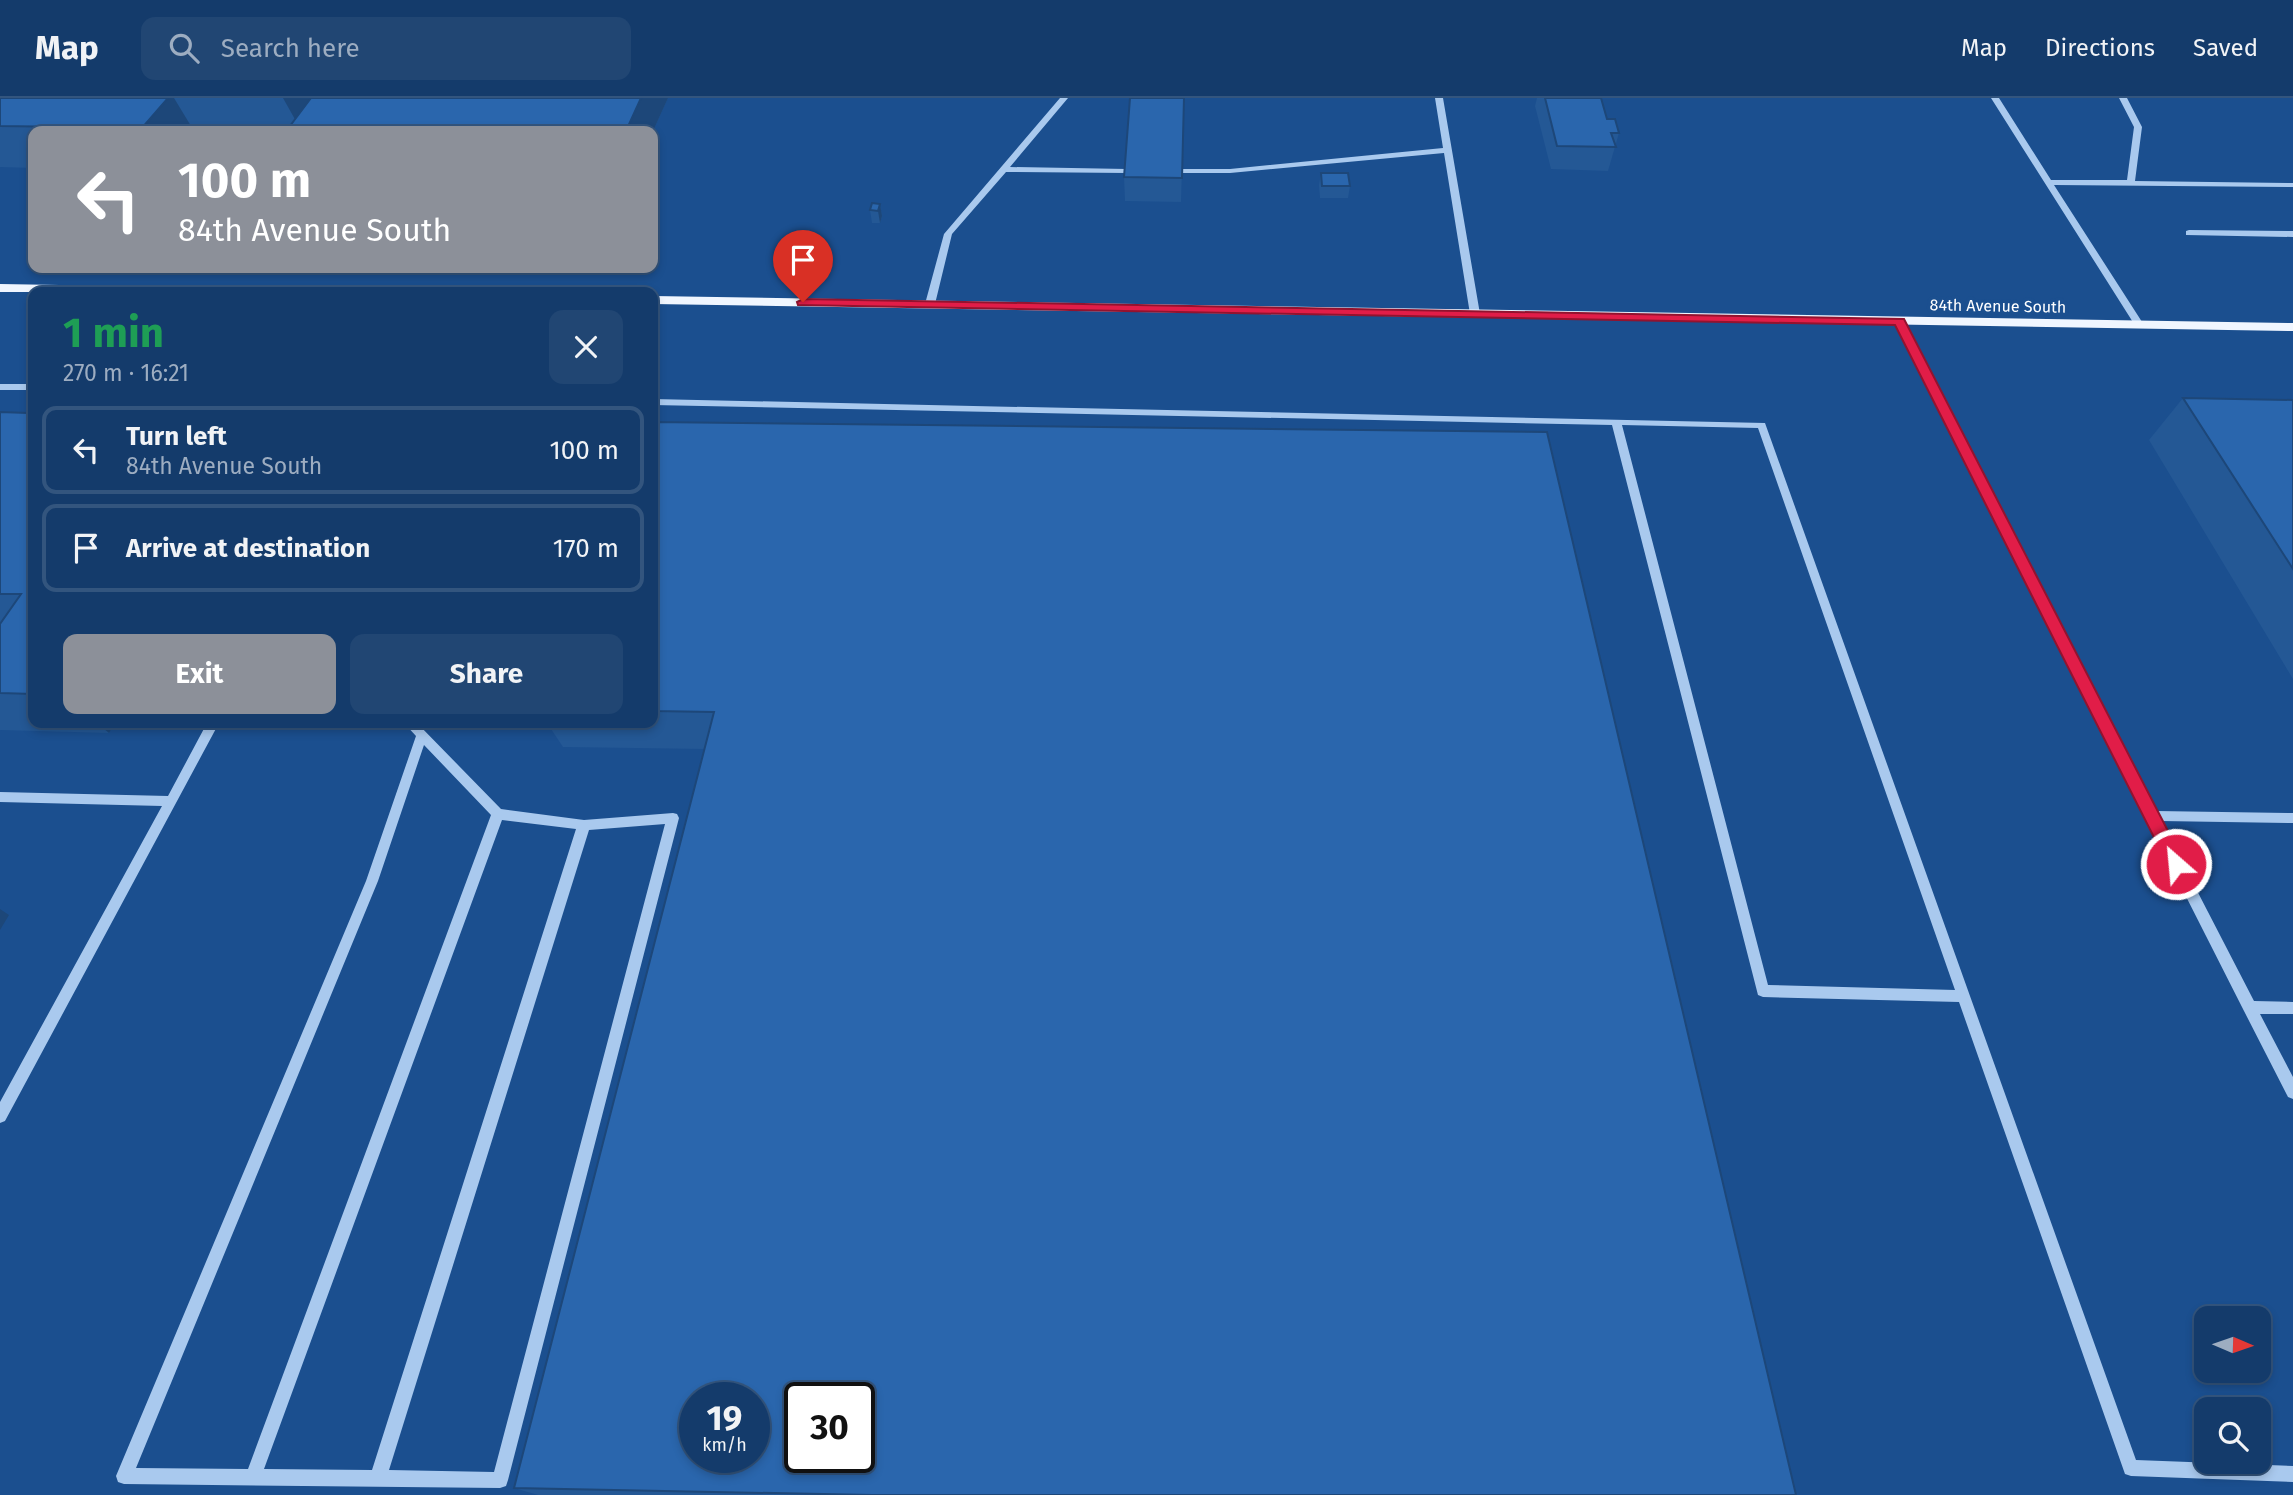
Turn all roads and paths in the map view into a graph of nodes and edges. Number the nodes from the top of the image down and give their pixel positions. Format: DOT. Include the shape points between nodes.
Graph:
graph roads {
  1 [pos="1064,98"];
  2 [pos="1438,98"];
  3 [pos="1995,98"];
  4 [pos="2123,98"];
  5 [pos="1447,149"];
  6 [pos="1003,169"];
  7 [pos="1127,171"];
  8 [pos="1182,171"];
  9 [pos="2048,182"];
  10 [pos="2131,183"];
  11 [pos="2293,185"];
  12 [pos="2189,233"];
  13 [pos="2293,234"];
  14 [pos="0,288"];
  15 [pos="28,288"];
  16 [pos="658,300"];
  17 [pos="930,304"];
  18 [pos="1475,314"];
  19 [pos="1900,322"];
  20 [pos="2139,325"];
  21 [pos="2293,327"];
  22 [pos="0,387"];
  23 [pos="28,387"];
  24 [pos="658,402"];
  25 [pos="1616,422"];
  26 [pos="211,728"];
  27 [pos="416,728"];
  28 [pos="422,735"];
  29 [pos="0,797"];
  30 [pos="171,801"];
  31 [pos="498,814"];
  32 [pos="2152,816"];
  33 [pos="2293,818"];
  34 [pos="584,825"];
  35 [pos="1964,996"];
  36 [pos="2249,1007"];
  37 [pos="2293,1009"];
  38 [pos="2293,1092"];
  39 [pos="0,1116"];
  40 [pos="2293,1474"];
  41 [pos="253,1477"];
  42 [pos="378,1478"];
  1 -- 6 [label="lane"];
  2 -- 5 [label="street"];
  3 -- 9 [label="street"];
  4 -- 10 [label="street" via="2138,127"];
  5 -- 8 [label="street" via="1230,172"];
  5 -- 18 [label="street"];
  6 -- 7 [label="street"];
  6 -- 17 [label="lane" via="948,234"];
  9 -- 10 [label="street"];
  9 -- 20 [label="street"];
  10 -- 11 [label="street"];
  12 -- 13 [label="street"];
  14 -- 15 [label="main road"];
  16 -- 17 [label="main road, 84th Avenue South"];
  17 -- 18 [label="main road, 84th Avenue South"];
  18 -- 19 [label="main road, 84th Avenue South"];
  19 -- 20 [label="main road, 84th Avenue South"];
  19 -- 32 [label="street"];
  20 -- 21 [label="main road, 84th Avenue South"];
  22 -- 23 [label="lane"];
  24 -- 25 [label="street"];
  25 -- 35 [label="street" via="1762,425"];
  25 -- 35 [label="street" via="1763,991"];
  26 -- 30 [label="street"];
  27 -- 28 [label="street"];
  28 -- 31 [label="street"];
  28 -- 41 [label="street" via="372,881 124,1476"];
  29 -- 30 [label="street"];
  30 -- 39 [label="street"];
  31 -- 34 [label="street"];
  31 -- 41 [label="lane"];
  32 -- 33 [label="street"];
  32 -- 36 [label="street"];
  34 -- 42 [label="street"];
  34 -- 42 [label="street" via="673,818 500,1480"];
  35 -- 40 [label="street" via="2130,1468"];
  36 -- 37 [label="street"];
  36 -- 38 [label="street"];
  41 -- 42 [label="street"];
}
